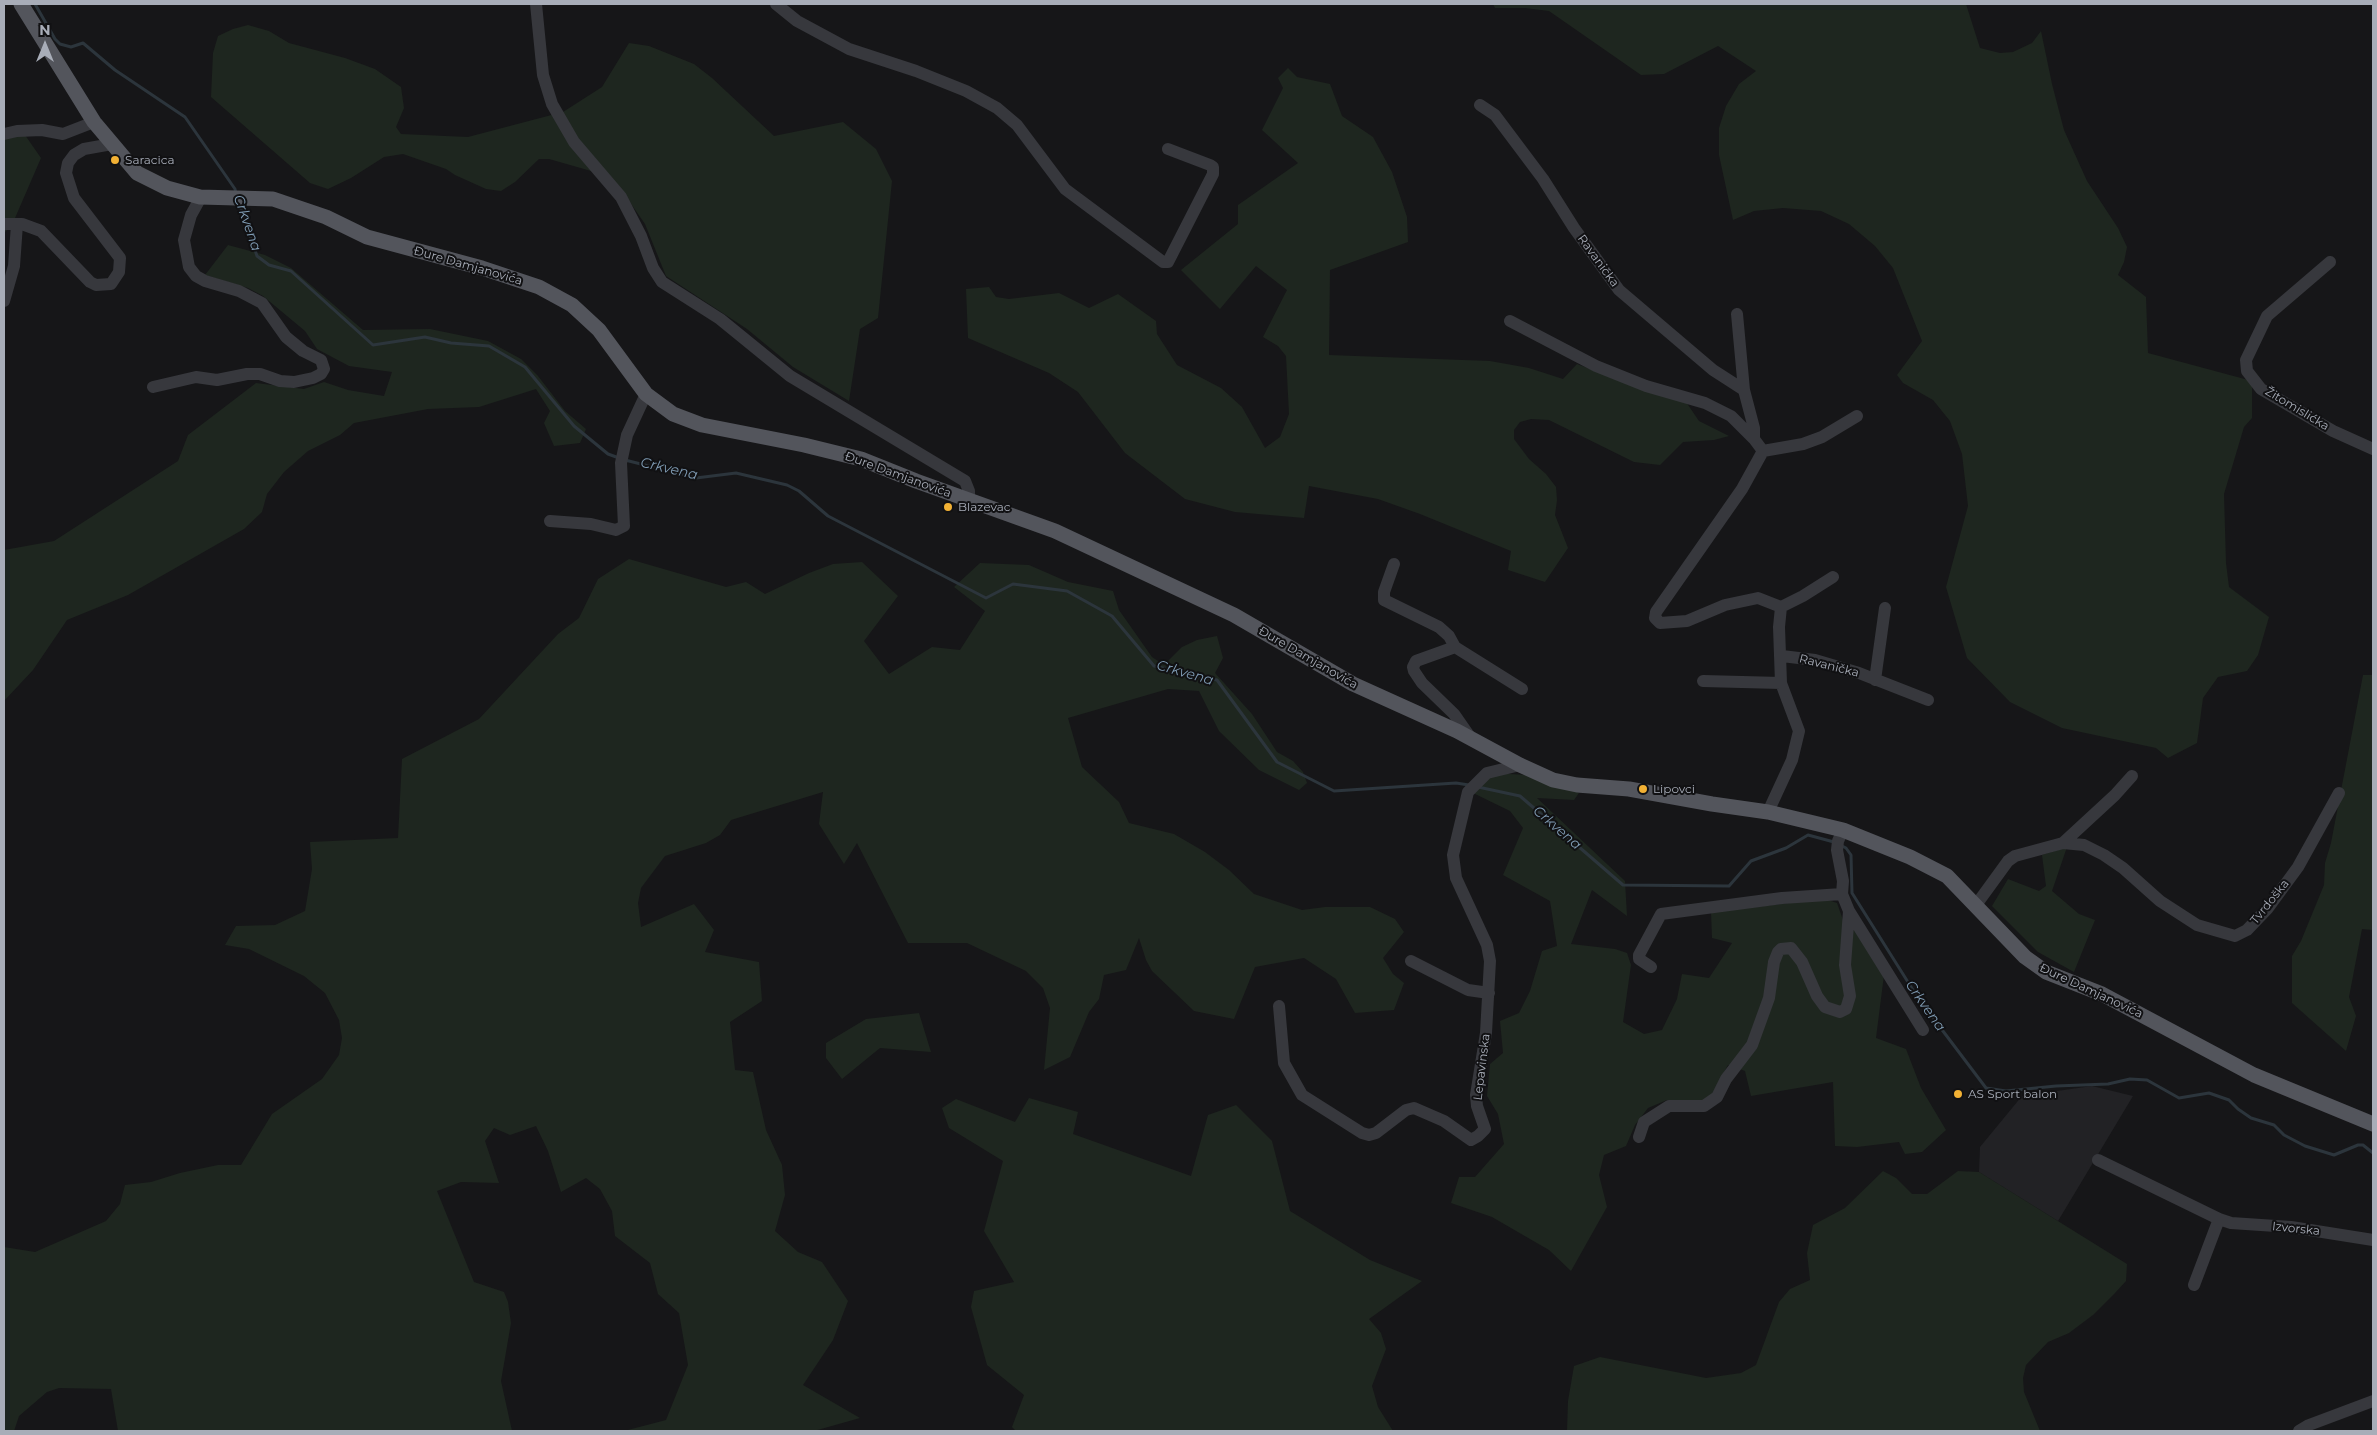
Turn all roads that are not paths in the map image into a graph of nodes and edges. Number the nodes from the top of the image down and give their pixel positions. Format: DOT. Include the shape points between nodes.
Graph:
graph roads {
  1 [pos="21,4"];
  2 [pos="536,4"];
  3 [pos="776,4"];
  4 [pos="1480,105"];
  5 [pos="94,122"];
  6 [pos="4,134"];
  7 [pos="112,144"];
  8 [pos="1168,149"];
  9 [pos="201,197"];
  10 [pos="4,224"];
  11 [pos="17,224"];
  12 [pos="2330,262"];
  13 [pos="4,301"];
  14 [pos="1736,314"];
  15 [pos="1510,321"];
  16 [pos="153,387"];
  17 [pos="1744,390"];
  18 [pos="646,394"];
  19 [pos="1857,416"];
  20 [pos="1754,439"];
  21 [pos="2373,449"];
  22 [pos="1763,451"];
  23 [pos="969,500"];
  24 [pos="550,521"];
  25 [pos="1394,564"];
  26 [pos="1833,577"];
  27 [pos="1781,607"];
  28 [pos="1885,608"];
  29 [pos="1455,647"];
  30 [pos="1782,656"];
  31 [pos="1876,680"];
  32 [pos="1703,681"];
  33 [pos="1781,684"];
  34 [pos="1522,689"];
  35 [pos="1928,700"];
  36 [pos="1470,737"];
  37 [pos="1520,765"];
  38 [pos="2132,776"];
  39 [pos="2339,793"];
  40 [pos="1768,812"];
  41 [pos="1839,839"];
  42 [pos="2064,843"];
  43 [pos="1842,894"];
  44 [pos="1976,905"];
  45 [pos="1849,911"];
  46 [pos="1412,961"];
  47 [pos="1651,967"];
  48 [pos="1489,993"];
  49 [pos="1279,1006"];
  50 [pos="1923,1030"];
  51 [pos="2373,1124"];
  52 [pos="1639,1137"];
  53 [pos="2098,1160"];
  54 [pos="2219,1219"];
  55 [pos="2373,1240"];
  56 [pos="2194,1285"];
  57 [pos="2373,1402"];
  58 [pos="2299,1431"];
  1 -- 5 [label="main road, Đure Damjanovića"];
  2 -- 23 [label="street" via="544,75 552,104 574,142 621,197 662,282 720,319 790,376 965,481"];
  3 -- 8 [label="street" via="797,21 849,49 916,71 966,91 997,108 1017,125 1065,188 1163,262 1168,262 1214,174 1210,165"];
  4 -- 17 [label="street, Ravanička" via="1495,114 1619,290 1713,370"];
  5 -- 6 [label="street" via="63,134 42,130"];
  5 -- 7 [label="main road, Đure Damjanovića"];
  7 -- 9 [label="main road, Đure Damjanovića" via="137,173 166,188"];
  7 -- 11 [label="street" via="84,149 74,155 66,173 74,198 120,258 120,272 111,284 90,282 41,231"];
  9 -- 16 [label="street" via="190,215 184,240 189,267 205,281 239,291 262,303 286,337 302,351 320,360 324,369 313,378 294,382 247,374 217,380 196,377"];
  9 -- 18 [label="main road, Đure Damjanovića" via="273,199 326,217 367,237 539,287 572,305 599,330"];
  10 -- 11 [label="street"];
  11 -- 13 [label="street" via="14,266"];
  12 -- 21 [label="street, Žitomislićka" via="2268,316 2246,360 2247,371 2262,389 2333,431"];
  14 -- 17 [label="street"];
  15 -- 20 [label="street" via="1596,366 1646,386 1704,403 1731,416"];
  17 -- 20 [label="street"];
  18 -- 23 [label="main road, Đure Damjanovića" via="673,414 702,425 861,459"];
  18 -- 24 [label="street" via="627,435 622,458 623,529"];
  19 -- 22 [label="street" via="1822,437"];
  20 -- 22 [label="street"];
  22 -- 27 [label="street" via="1742,489 1656,612 1655,618 1660,623 1687,621 1725,605 1758,598"];
  23 -- 36 [label="main road, Đure Damjanovića" via="1055,531 1169,583 1234,615 1353,684"];
  25 -- 29 [label="street" via="1384,600 1439,627 1450,636"];
  26 -- 27 [label="street"];
  27 -- 30 [label="street, Ravanička"];
  28 -- 31 [label="street, Ravanička"];
  29 -- 34 [label="street"];
  29 -- 36 [label="street" via="1418,659 1412,667 1422,683 1454,714"];
  30 -- 31 [label="street, Ravanička" via="1815,660"];
  30 -- 33 [label="street, Ravanička"];
  31 -- 35 [label="street, Ravanička"];
  32 -- 33 [label="street"];
  33 -- 40 [label="street, Ravanička" via="1799,731 1792,760"];
  36 -- 37 [label="main road, Đure Damjanovića"];
  37 -- 40 [label="main road, Đure Damjanovića" via="1553,780 1577,785 1629,789"];
  37 -- 48 [label="street, Lepavinska" via="1487,773 1472,787 1453,855 1456,878 1487,945"];
  38 -- 42 [label="street, Tvrdoška"];
  39 -- 42 [label="street, Tvrdoška" via="2298,867 2278,895 2246,930 2235,936 2197,925 2160,901 2104,855 2084,845"];
  40 -- 41 [label="main road, Đure Damjanovića"];
  41 -- 43 [label="street"];
  41 -- 44 [label="main road, Đure Damjanovića" via="1910,857 1947,876"];
  42 -- 44 [label="street, Tvrdoška" via="2015,856"];
  43 -- 45 [label="street"];
  43 -- 47 [label="street" via="1782,898 1661,914 1639,955 1639,959"];
  44 -- 51 [label="main road, Đure Damjanovića" via="2015,947 2046,972 2102,994 2254,1075"];
  45 -- 50 [label="street"];
  45 -- 52 [label="street" via="1845,965 1850,996 1846,1009 1840,1012 1825,1007 1802,962 1791,948 1781,949 1774,962 1762,1021 1752,1044 1717,1097 1704,1106 1668,1106 1644,1122"];
  46 -- 48 [label="street" via="1468,990"];
  48 -- 49 [label="street, Lepavinska" via="1483,1061 1476,1095 1485,1129 1471,1140 1444,1121 1414,1108 1369,1135 1302,1095 1284,1063"];
  53 -- 54 [label="street, Izvorska"];
  54 -- 55 [label="street, Izvorska"];
  54 -- 56 [label="street"];
  57 -- 58 [label="street"];
}
